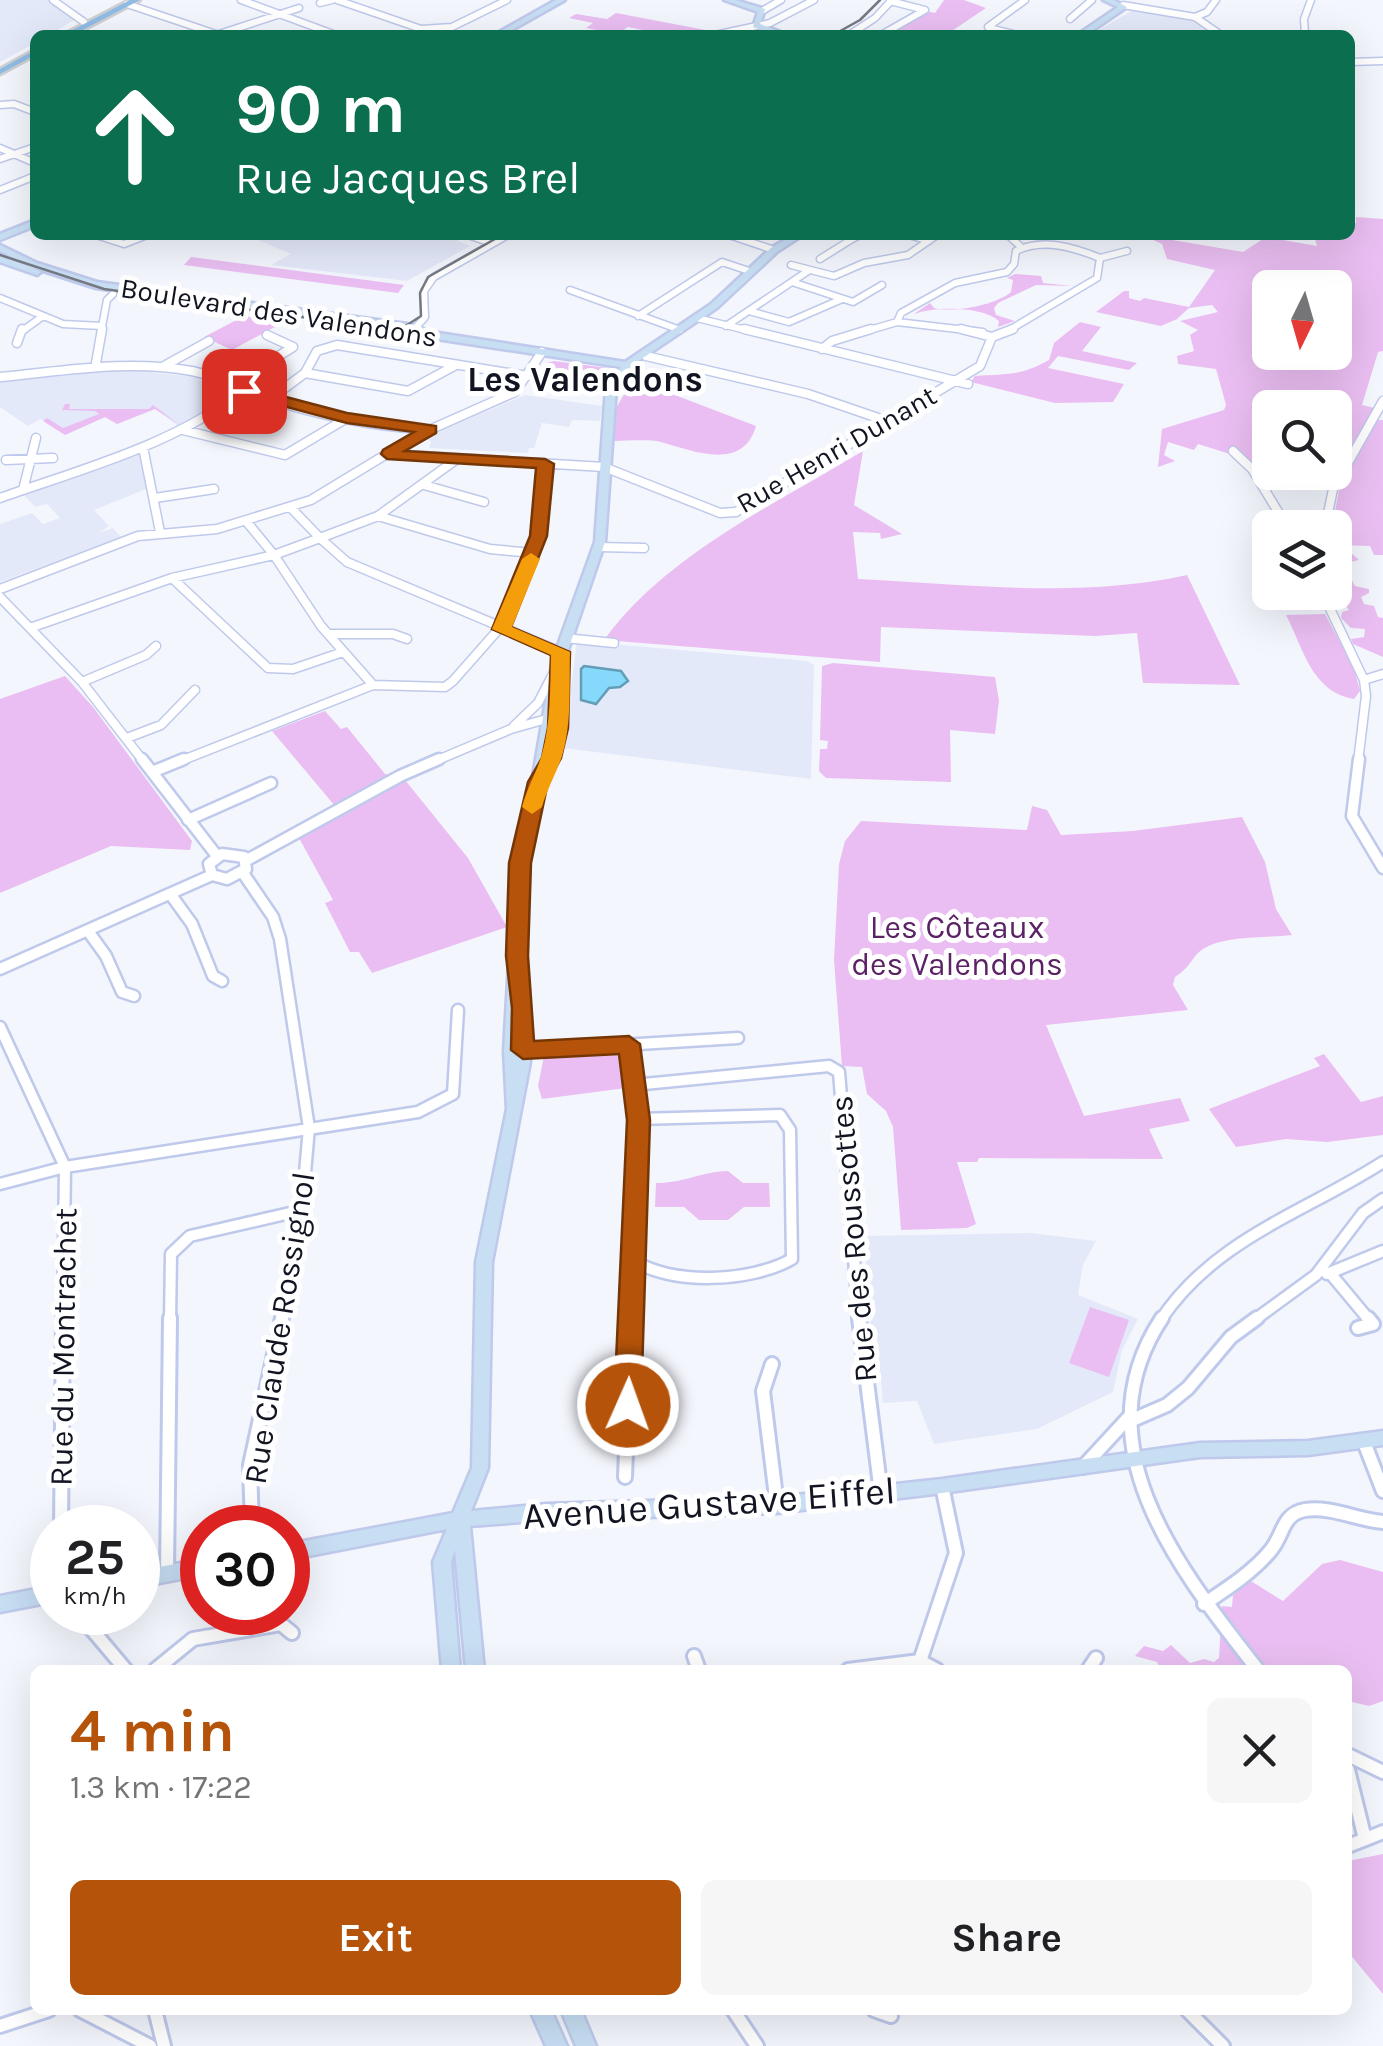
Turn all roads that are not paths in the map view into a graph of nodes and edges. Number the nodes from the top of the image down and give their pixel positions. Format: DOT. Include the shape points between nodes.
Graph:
graph roads {
  1 [pos="54,0"];
  2 [pos="242,0"];
  3 [pos="335,0"];
  4 [pos="507,0"];
  5 [pos="561,0"];
  6 [pos="728,0"];
  7 [pos="781,0"];
  8 [pos="814,0"];
  9 [pos="1025,0"];
  10 [pos="1092,0"];
  11 [pos="1107,0"];
  12 [pos="1216,0"];
  13 [pos="1311,0"];
  14 [pos="130,1"];
  15 [pos="891,1"];
  16 [pos="320,3"];
  17 [pos="1123,6"];
  18 [pos="299,8"];
  19 [pos="762,11"];
  20 [pos="1207,12"];
  21 [pos="279,14"];
  22 [pos="1186,14"];
  23 [pos="1195,16"];
  24 [pos="1070,19"];
  25 [pos="84,22"];
  26 [pos="756,25"];
  27 [pos="68,30"];
  28 [pos="79,30"];
  29 [pos="204,30"];
  30 [pos="232,30"];
  31 [pos="322,30"];
  32 [pos="507,30"];
  33 [pos="735,30"];
  34 [pos="770,30"];
  35 [pos="856,30"];
  36 [pos="890,30"];
  37 [pos="996,30"];
  38 [pos="1088,30"];
  39 [pos="1217,30"];
  40 [pos="1305,30"];
  41 [pos="30,53"];
  42 [pos="1383,61"];
  43 [pos="1355,62"];
  44 [pos="0,70"];
  45 [pos="4,106"];
  46 [pos="30,110"];
  47 [pos="0,148"];
  48 [pos="30,148"];
  49 [pos="16,154"];
  50 [pos="0,159"];
  51 [pos="30,161"];
  52 [pos="30,178"];
  53 [pos="0,190"];
  54 [pos="30,226"];
  55 [pos="0,237"];
  56 [pos="481,240"];
  57 [pos="499,240"];
  58 [pos="744,240"];
  59 [pos="791,240"];
  60 [pos="851,240"];
  61 [pos="925,240"];
  62 [pos="1014,240"];
  63 [pos="928,241"];
  64 [pos="492,244"];
  65 [pos="1022,247"];
  66 [pos="0,248"];
  67 [pos="774,250"];
  68 [pos="1128,250"];
  69 [pos="1100,258"];
  70 [pos="0,259"];
  71 [pos="820,259"];
  72 [pos="791,265"];
  73 [pos="750,271"];
  74 [pos="808,271"];
  75 [pos="792,282"];
  76 [pos="882,285"];
  77 [pos="570,290"];
  78 [pos="112,294"];
  79 [pos="0,298"];
  80 [pos="842,299"];
  81 [pos="749,310"];
  82 [pos="43,316"];
  83 [pos="638,316"];
  84 [pos="697,318"];
  85 [pos="897,322"];
  86 [pos="102,326"];
  87 [pos="726,326"];
  88 [pos="680,330"];
  89 [pos="412,332"];
  90 [pos="266,335"];
  91 [pos="992,337"];
  92 [pos="209,341"];
  93 [pos="17,343"];
  94 [pos="98,346"];
  95 [pos="657,346"];
  96 [pos="822,349"];
  97 [pos="542,354"];
  98 [pos="646,356"];
  99 [pos="275,360"];
  100 [pos="591,362"];
  101 [pos="126,363"];
  102 [pos="96,364"];
  103 [pos="458,364"];
  104 [pos="290,366"];
  105 [pos="163,367"];
  106 [pos="629,367"];
  107 [pos="305,373"];
  108 [pos="528,376"];
  109 [pos="0,377"];
  110 [pos="955,381"];
  111 [pos="619,384"];
  112 [pos="968,384"];
  113 [pos="228,385"];
  114 [pos="244,391"];
  115 [pos="270,399"];
  116 [pos="1383,401"];
  117 [pos="217,411"];
  118 [pos="1381,414"];
  119 [pos="347,418"];
  120 [pos="887,422"];
  121 [pos="393,427"];
  122 [pos="430,429"];
  123 [pos="182,430"];
  124 [pos="36,438"];
  125 [pos="410,440"];
  126 [pos="143,447"];
  127 [pos="1233,451"];
  128 [pos="389,454"];
  129 [pos="53,458"];
  130 [pos="30,459"];
  131 [pos="6,460"];
  132 [pos="456,460"];
  133 [pos="545,464"];
  134 [pos="604,467"];
  135 [pos="424,486"];
  136 [pos="0,489"];
  137 [pos="23,490"];
  138 [pos="214,490"];
  139 [pos="11,494"];
  140 [pos="0,498"];
  141 [pos="155,498"];
  142 [pos="484,502"];
  143 [pos="291,508"];
  144 [pos="1277,510"];
  145 [pos="1328,510"];
  146 [pos="378,516"];
  147 [pos="246,522"];
  148 [pos="160,532"];
  149 [pos="320,538"];
  150 [pos="599,547"];
  151 [pos="644,548"];
  152 [pos="533,553"];
  153 [pos="274,555"];
  154 [pos="172,578"];
  155 [pos="0,593"];
  156 [pos="1331,610"];
  157 [pos="30,628"];
  158 [pos="501,629"];
  159 [pos="328,634"];
  160 [pos="407,638"];
  161 [pos="565,638"];
  162 [pos="614,642"];
  163 [pos="156,646"];
  164 [pos="343,652"];
  165 [pos="560,652"];
  166 [pos="557,667"];
  167 [pos="1383,674"];
  168 [pos="1364,680"];
  169 [pos="82,682"];
  170 [pos="373,685"];
  171 [pos="195,690"];
  172 [pos="532,710"];
  173 [pos="553,716"];
  174 [pos="511,729"];
  175 [pos="127,738"];
  176 [pos="152,772"];
  177 [pos="271,783"];
  178 [pos="188,820"];
  179 [pos="217,856"];
  180 [pos="246,860"];
  181 [pos="1383,868"];
  182 [pos="243,873"];
  183 [pos="212,875"];
  184 [pos="171,895"];
  185 [pos="88,931"];
  186 [pos="517,956"];
  187 [pos="0,969"];
  188 [pos="222,981"];
  189 [pos="134,996"];
  190 [pos="458,1010"];
  191 [pos="513,1011"];
  192 [pos="0,1027"];
  193 [pos="738,1038"];
  194 [pos="629,1044"];
  195 [pos="523,1050"];
  196 [pos="510,1084"];
  197 [pos="634,1085"];
  198 [pos="513,1108"];
  199 [pos="638,1120"];
  200 [pos="309,1128"];
  201 [pos="1383,1162"];
  202 [pos="65,1167"];
  203 [pos="0,1184"];
  204 [pos="1383,1199"];
  205 [pos="302,1210"];
  206 [pos="1383,1251"];
  207 [pos="633,1260"];
  208 [pos="1330,1273"];
  209 [pos="1316,1275"];
  210 [pos="1378,1322"];
  211 [pos="1358,1328"];
  212 [pos="772,1364"];
  213 [pos="1130,1419"];
  214 [pos="1383,1438"];
  215 [pos="1364,1442"];
  216 [pos="1082,1467"];
  217 [pos="1133,1468"];
  218 [pos="625,1477"];
  219 [pos="942,1486"];
  220 [pos="1383,1491"];
  221 [pos="881,1493"];
  222 [pos="778,1504"];
  223 [pos="62,1505"];
  224 [pos="251,1505"];
  225 [pos="461,1520"];
  226 [pos="1383,1522"];
  227 [pos="310,1548"];
  228 [pos="180,1571"];
  229 [pos="167,1574"];
  230 [pos="160,1575"];
  231 [pos="30,1598"];
  232 [pos="0,1604"];
  233 [pos="1204,1604"];
  234 [pos="96,1635"];
  235 [pos="217,1635"];
  236 [pos="920,1661"];
  237 [pos="122,1665"];
  238 [pos="160,1665"];
  239 [pos="450,1665"];
  240 [pos="475,1665"];
  241 [pos="888,1665"];
  242 [pos="927,1665"];
  243 [pos="1254,1665"];
  244 [pos="1352,1757"];
  245 [pos="1383,1772"];
  246 [pos="1352,1786"];
  247 [pos="1383,1832"];
  248 [pos="1365,1839"];
  249 [pos="1352,1844"];
  250 [pos="34,2015"];
  251 [pos="90,2015"];
  252 [pos="156,2015"];
  253 [pos="542,2015"];
  254 [pos="573,2015"];
  255 [pos="737,2015"];
  256 [pos="1192,2015"];
  257 [pos="0,2026"];
  258 [pos="150,2046"];
  259 [pos="164,2046"];
  260 [pos="557,2046"];
  261 [pos="586,2046"];
  262 [pos="757,2046"];
  263 [pos="1222,2046"];
  1 -- 25 [label="street"];
  2 -- 21 [label="street"];
  3 -- 4 [label="street" via="421,29 452,27"];
  3 -- 16 [label="street"];
  5 -- 32 [label="main road"];
  6 -- 19 [label="main road"];
  7 -- 19 [label="street"];
  8 -- 26 [label="street"];
  9 -- 37 [label="street" via="988,28"];
  10 -- 24 [label="street"];
  11 -- 17 [label="main road"];
  12 -- 20 [label="street"];
  13 -- 40 [label="street"];
  14 -- 25 [label="main road"];
  14 -- 28 [label="main road"];
  14 -- 29 [label="street"];
  15 -- 35 [label="street"];
  15 -- 36 [label="street" via="925,10"];
  17 -- 22 [label="street"];
  17 -- 38 [label="main road"];
  18 -- 21 [label="street"];
  19 -- 26 [label="main road"];
  20 -- 22 [label="street"];
  20 -- 23 [label="street"];
  21 -- 30 [label="street"];
  21 -- 31 [label="street"];
  22 -- 23 [label="street"];
  23 -- 39 [label="street"];
  25 -- 27 [label="main road"];
  26 -- 33 [label="street"];
  26 -- 34 [label="main road"];
  41 -- 44 [label="main road"];
  42 -- 43 [label="street"];
  45 -- 46 [label="street"];
  47 -- 49 [label="street"];
  48 -- 49 [label="street"];
  49 -- 50 [label="street"];
  49 -- 51 [label="street"];
  52 -- 53 [label="street"];
  54 -- 55 [label="main road"];
  56 -- 64 [label="street"];
  57 -- 64 [label="street"];
  58 -- 67 [label="street"];
  59 -- 67 [label="main road"];
  60 -- 71 [label="street"];
  61 -- 63 [label="street"];
  62 -- 65 [label="street"];
  63 -- 74 [label="street" via="908,255 834,276"];
  64 -- 89 [label="street" via="431,281 424,291 427,312"];
  65 -- 69 [label="street" via="1044,245"];
  65 -- 85 [label="street" via="1006,272 950,284 900,313"];
  66 -- 89 [label="main road, Boulevard des Valendons" via="96,285"];
  67 -- 73 [label="main road"];
  68 -- 69 [label="street"];
  69 -- 91 [label="street" via="1096,278"];
  70 -- 78 [label="main road, Boulevard des Valendons"];
  72 -- 74 [label="street"];
  73 -- 83 [label="street" via="722,262"];
  73 -- 84 [label="main road"];
  74 -- 75 [label="street"];
  75 -- 80 [label="street"];
  75 -- 81 [label="street"];
  76 -- 80 [label="street" via="858,301"];
  77 -- 83 [label="street"];
  78 -- 86 [label="street"];
  78 -- 89 [label="main road, Boulevard des Valendons"];
  79 -- 82 [label="street"];
  80 -- 81 [label="street" via="786,323"];
  81 -- 87 [label="street"];
  82 -- 86 [label="street" via="74,327"];
  82 -- 93 [label="street" via="22,328"];
  83 -- 88 [label="street"];
  84 -- 87 [label="street"];
  84 -- 88 [label="main road"];
  85 -- 91 [label="street"];
  85 -- 96 [label="street"];
  86 -- 94 [label="street"];
  87 -- 96 [label="street"];
  88 -- 95 [label="main road"];
  89 -- 97 [label="main road, Boulevard des Valendons"];
  90 -- 99 [label="street" via="294,347"];
  91 -- 110 [label="street, Rue Henri Dunant" via="984,363"];
  92 -- 105 [label="street"];
  94 -- 101 [label="street"];
  94 -- 102 [label="street"];
  95 -- 98 [label="main road"];
  95 -- 106 [label="main road"];
  96 -- 110 [label="street"];
  97 -- 100 [label="main road, Boulevard des Valendons"];
  97 -- 106 [label="main road, Boulevard des Valendons"];
  97 -- 108 [label="street"];
  98 -- 106 [label="main road"];
  98 -- 120 [label="street" via="808,394"];
  99 -- 104 [label="street"];
  99 -- 113 [label="street"];
  100 -- 106 [label="main road, Boulevard des Valendons"];
  100 -- 111 [label="main road" via="612,366"];
  101 -- 102 [label="street"];
  101 -- 105 [label="street"];
  102 -- 109 [label="street"];
  103 -- 107 [label="street" via="408,391"];
  103 -- 107 [label="street" via="337,345 317,352"];
  103 -- 108 [label="street"];
  105 -- 113 [label="street"];
  106 -- 111 [label="main road"];
  107 -- 115 [label="street"];
  108 -- 122 [label="street" via="515,392"];
  110 -- 112 [label="street"];
  110 -- 120 [label="street, Rue Henri Dunant"];
  111 -- 134 [label="main road" via="609,405"];
  113 -- 114 [label="street"];
  113 -- 117 [label="street"];
  114 -- 115 [label="street"];
  114 -- 117 [label="street"];
  115 -- 119 [label="street"];
  116 -- 118 [label="street"];
  117 -- 123 [label="street"];
  118 -- 145 [label="street" via="1332,489"];
  119 -- 121 [label="street"];
  119 -- 123 [label="street" via="285,455"];
  120 -- 134 [label="street, Rue Henri Dunant" via="736,512 720,512"];
  121 -- 122 [label="street"];
  121 -- 125 [label="street"];
  122 -- 125 [label="street"];
  123 -- 126 [label="street"];
  124 -- 130 [label="street"];
  125 -- 128 [label="street"];
  126 -- 137 [label="street"];
  126 -- 141 [label="street"];
  127 -- 144 [label="street" via="1252,468"];
  128 -- 132 [label="street, Rue Henri Dunant"];
  128 -- 143 [label="street"];
  129 -- 130 [label="street"];
  130 -- 131 [label="street"];
  130 -- 137 [label="street"];
  132 -- 133 [label="street, Rue Henri Dunant"];
  132 -- 135 [label="street"];
  133 -- 134 [label="street, Rue Henri Dunant"];
  133 -- 152 [label="street"];
  134 -- 150 [label="main road"];
  135 -- 142 [label="street"];
  135 -- 146 [label="street"];
  136 -- 139 [label="street"];
  137 -- 139 [label="street"];
  138 -- 141 [label="street"];
  139 -- 140 [label="street"];
  141 -- 148 [label="street"];
  143 -- 147 [label="street"];
  143 -- 149 [label="street"];
  146 -- 149 [label="street"];
  146 -- 152 [label="street" via="490,549"];
  147 -- 148 [label="street"];
  147 -- 153 [label="street"];
  148 -- 155 [label="street"];
  149 -- 153 [label="street"];
  149 -- 158 [label="street" via="347,562"];
  150 -- 151 [label="street"];
  150 -- 161 [label="main road"];
  152 -- 158 [label="street"];
  153 -- 154 [label="street"];
  153 -- 159 [label="street"];
  154 -- 157 [label="street"];
  154 -- 164 [label="street" via="268,668 293,670"];
  155 -- 157 [label="street"];
  156 -- 168 [label="street"];
  157 -- 169 [label="street"];
  158 -- 165 [label="street"];
  158 -- 170 [label="street" via="445,687"];
  159 -- 160 [label="street"];
  159 -- 164 [label="street"];
  161 -- 162 [label="street"];
  161 -- 165 [label="main road"];
  163 -- 169 [label="street"];
  164 -- 170 [label="street"];
  165 -- 166 [label="main road"];
  166 -- 172 [label="street"];
  166 -- 173 [label="main road"];
  167 -- 168 [label="street"];
  168 -- 181 [label="street" via="1352,816"];
  169 -- 175 [label="street"];
  170 -- 176 [label="street"];
  171 -- 175 [label="street" via="161,725"];
  172 -- 173 [label="street"];
  172 -- 174 [label="street"];
  173 -- 174 [label="street"];
  173 -- 186 [label="main road" via="552,758 538,782 521,856"];
  174 -- 180 [label="street" via="388,782"];
  175 -- 176 [label="street"];
  176 -- 178 [label="street"];
  177 -- 178 [label="street"];
  178 -- 179 [label="street"];
  179 -- 180 [label="street" via="234,853"];
  179 -- 183 [label="street" via="209,864"];
  180 -- 182 [label="street"];
  182 -- 183 [label="street"];
  182 -- 200 [label="street, Rue Claude Rossignol" via="280,939"];
  183 -- 184 [label="street"];
  184 -- 185 [label="street"];
  184 -- 188 [label="street" via="192,924 213,976"];
  185 -- 187 [label="street"];
  185 -- 189 [label="street" via="122,992"];
  186 -- 191 [label="main road"];
  186 -- 195 [label="main road"];
  190 -- 200 [label="street" via="449,1100 418,1112"];
  191 -- 195 [label="main road"];
  191 -- 196 [label="main road"];
  192 -- 202 [label="street"];
  193 -- 194 [label="street"];
  194 -- 195 [label="street"];
  194 -- 197 [label="street"];
  195 -- 196 [label="main road"];
  195 -- 198 [label="main road"];
  196 -- 198 [label="main road"];
  197 -- 199 [label="street"];
  197 -- 221 [label="street, Rue des Roussottes" via="830,1066 839,1072 856,1296"];
  198 -- 225 [label="main road" via="484,1262 480,1468"];
  199 -- 207 [label="street"];
  199 -- 207 [label="street" via="780,1115 790,1130 792,1259 776,1270 698,1275 649,1272"];
  200 -- 202 [label="street"];
  200 -- 205 [label="street, Rue Claude Rossignol"];
  201 -- 213 [label="street" via="1237,1242 1185,1287 1142,1347"];
  202 -- 203 [label="street"];
  202 -- 223 [label="street, Rue du Montrachet"];
  204 -- 209 [label="street" via="1363,1213"];
  205 -- 224 [label="street, Rue Claude Rossignol" via="250,1465"];
  205 -- 229 [label="street" via="190,1236 171,1254"];
  206 -- 208 [label="street"];
  207 -- 218 [label="street"];
  208 -- 209 [label="street"];
  208 -- 210 [label="street"];
  209 -- 213 [label="street" via="1231,1337 1168,1404"];
  210 -- 211 [label="street"];
  212 -- 222 [label="street" via="763,1391"];
  213 -- 216 [label="street"];
  213 -- 217 [label="street"];
  214 -- 215 [label="main road, Avenue Gustave Eiffel"];
  215 -- 217 [label="main road, Avenue Gustave Eiffel" via="1200,1450"];
  215 -- 220 [label="street"];
  216 -- 217 [label="main road, Avenue Gustave Eiffel" via="1112,1462"];
  216 -- 219 [label="main road, Avenue Gustave Eiffel"];
  217 -- 233 [label="street" via="1162,1539"];
  219 -- 221 [label="main road, Avenue Gustave Eiffel"];
  219 -- 236 [label="street" via="956,1552"];
  221 -- 222 [label="main road, Avenue Gustave Eiffel"];
  222 -- 225 [label="main road, Avenue Gustave Eiffel"];
  225 -- 227 [label="main road, Avenue Gustave Eiffel"];
  225 -- 239 [label="main road" via="442,1562"];
  225 -- 240 [label="main road"];
  226 -- 233 [label="street" via="1326,1510 1294,1512 1273,1548"];
  228 -- 229 [label="main road"];
  229 -- 230 [label="main road"];
  231 -- 232 [label="main road"];
  233 -- 243 [label="street"];
  234 -- 237 [label="street"];
  235 -- 238 [label="street" via="194,1639"];
  236 -- 241 [label="street"];
  236 -- 242 [label="street"];
  244 -- 245 [label="street"];
  246 -- 248 [label="street"];
  247 -- 248 [label="street"];
  248 -- 249 [label="street"];
  250 -- 257 [label="street"];
  251 -- 258 [label="street"];
  252 -- 259 [label="street"];
  253 -- 260 [label="main road"];
  254 -- 261 [label="main road"];
  255 -- 262 [label="street"];
  256 -- 263 [label="street"];
}
